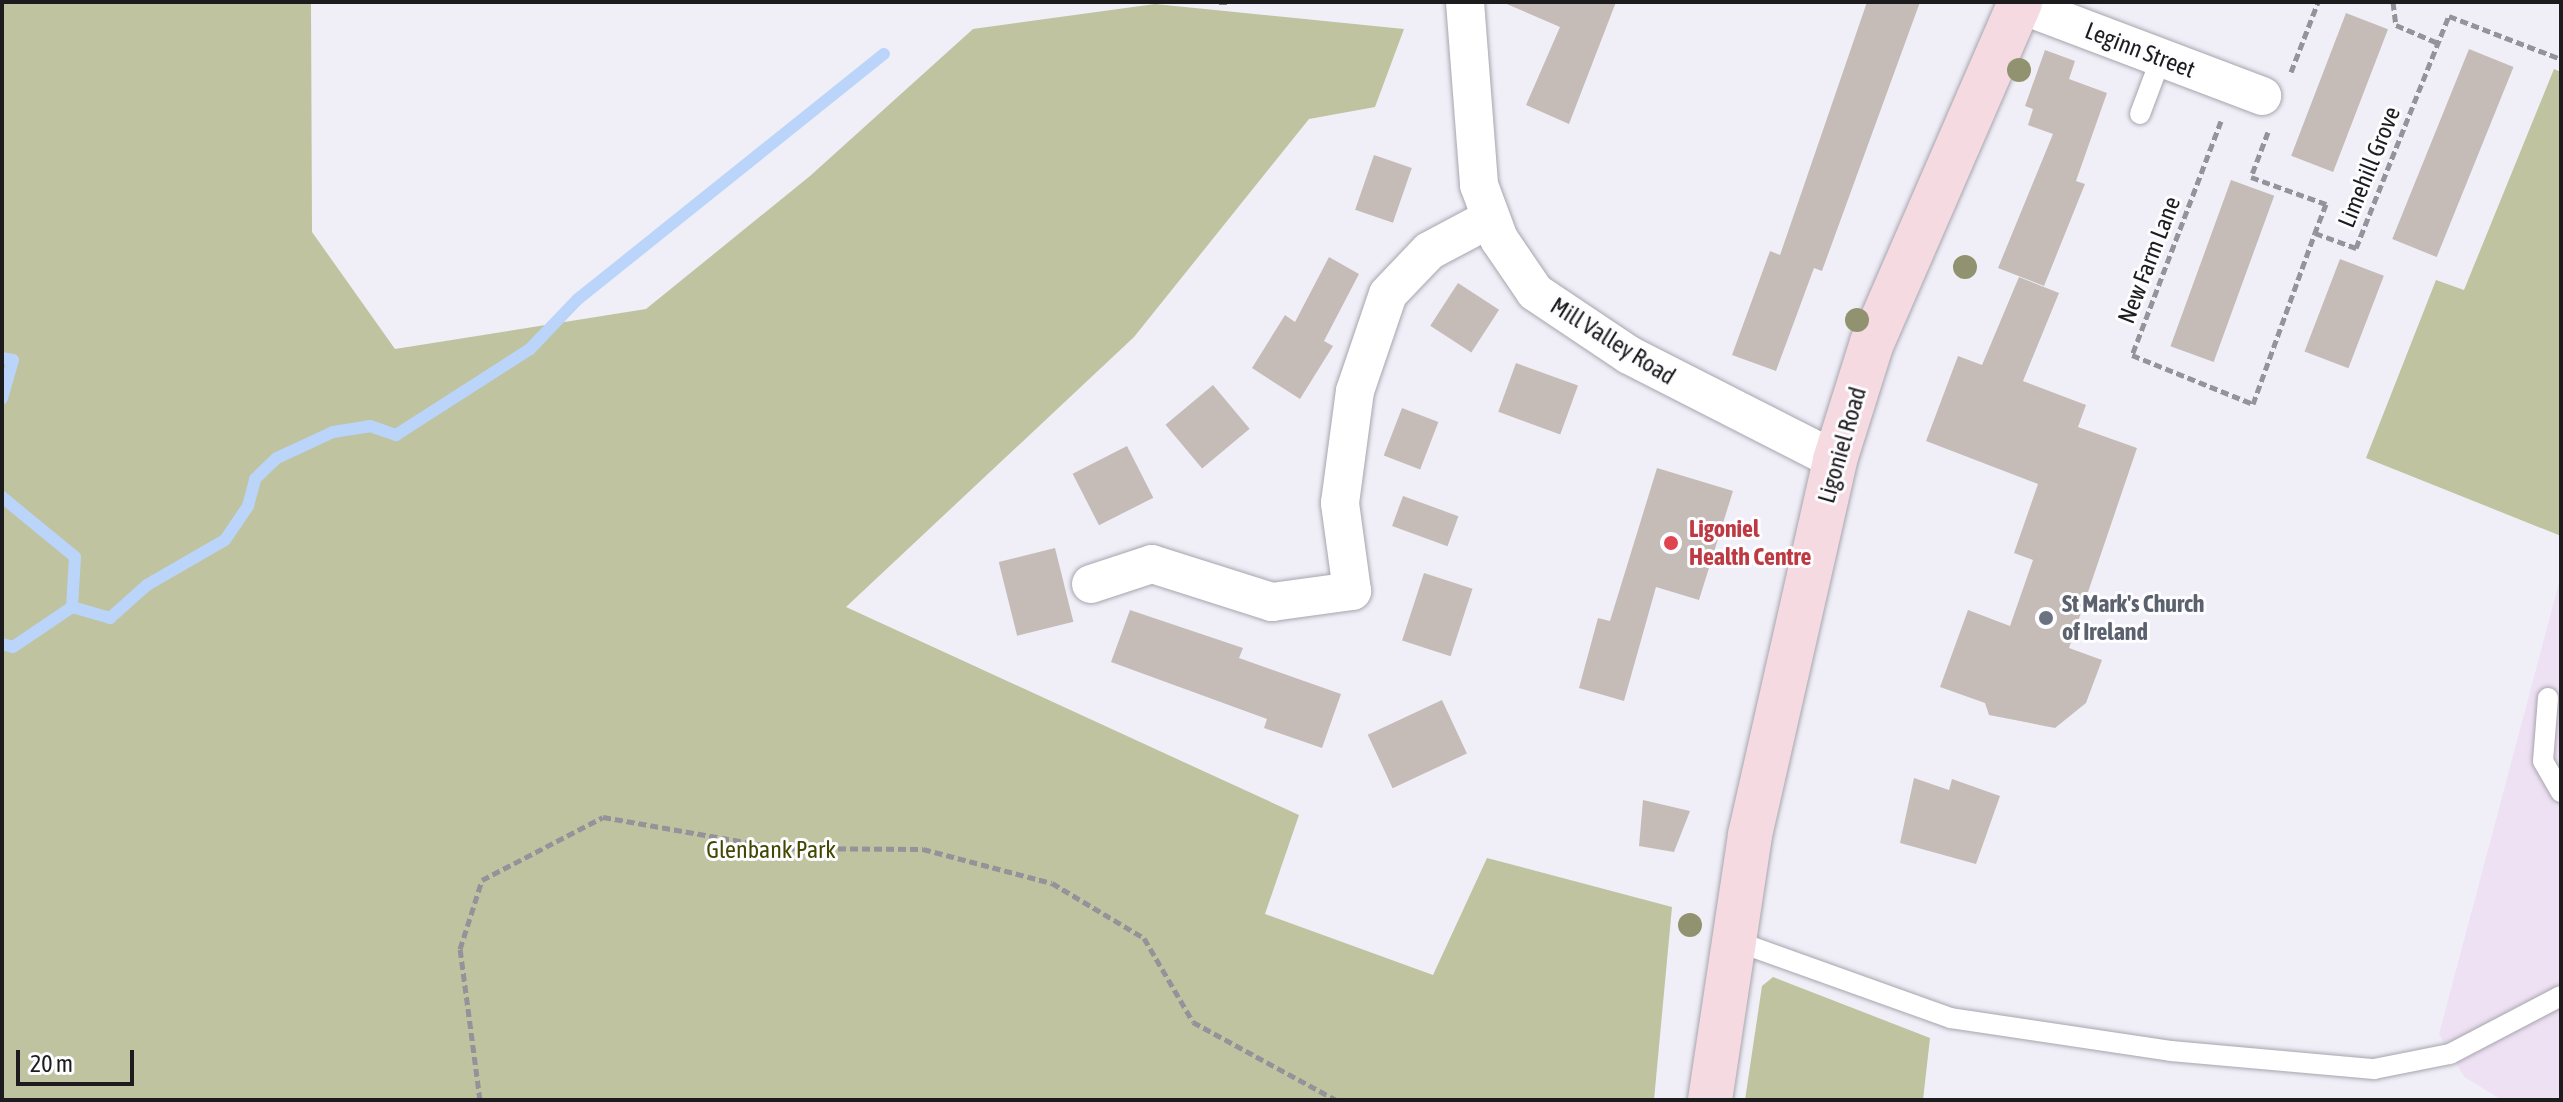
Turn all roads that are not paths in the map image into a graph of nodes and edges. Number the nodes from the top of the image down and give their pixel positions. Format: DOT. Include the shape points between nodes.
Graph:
graph roads {
  1 [pos="1465,2"];
  2 [pos="2020,3"];
  3 [pos="2161,58"];
  4 [pos="2259,95"];
  5 [pos="2140,114"];
  6 [pos="1491,218"];
  7 [pos="1835,460"];
  8 [pos="1091,584"];
  9 [pos="2548,698"];
  10 [pos="2561,792"];
  11 [pos="1730,939"];
  12 [pos="2561,996"];
  13 [pos="1710,1100"];
  1 -- 6 [label="street, Mill Valley Road" via="1479,185"];
  2 -- 3 [label="street, Leginn Street"];
  2 -- 7 [label="street, Ligoniel Road" via="1872,343"];
  3 -- 4 [label="street, Leginn Street"];
  3 -- 5 [label="lane"];
  6 -- 7 [label="street, Mill Valley Road" via="1535,292 1642,362"];
  6 -- 8 [label="street" via="1429,251 1388,294 1355,391 1340,503 1352,591 1272,602 1152,564"];
  7 -- 11 [label="street, Ligoniel Road"];
  9 -- 10 [label="lane" via="2543,761"];
  11 -- 12 [label="lane" via="1951,1018 2171,1051 2374,1069 2450,1054"];
  11 -- 13 [label="street, Ligoniel Road"];
}
